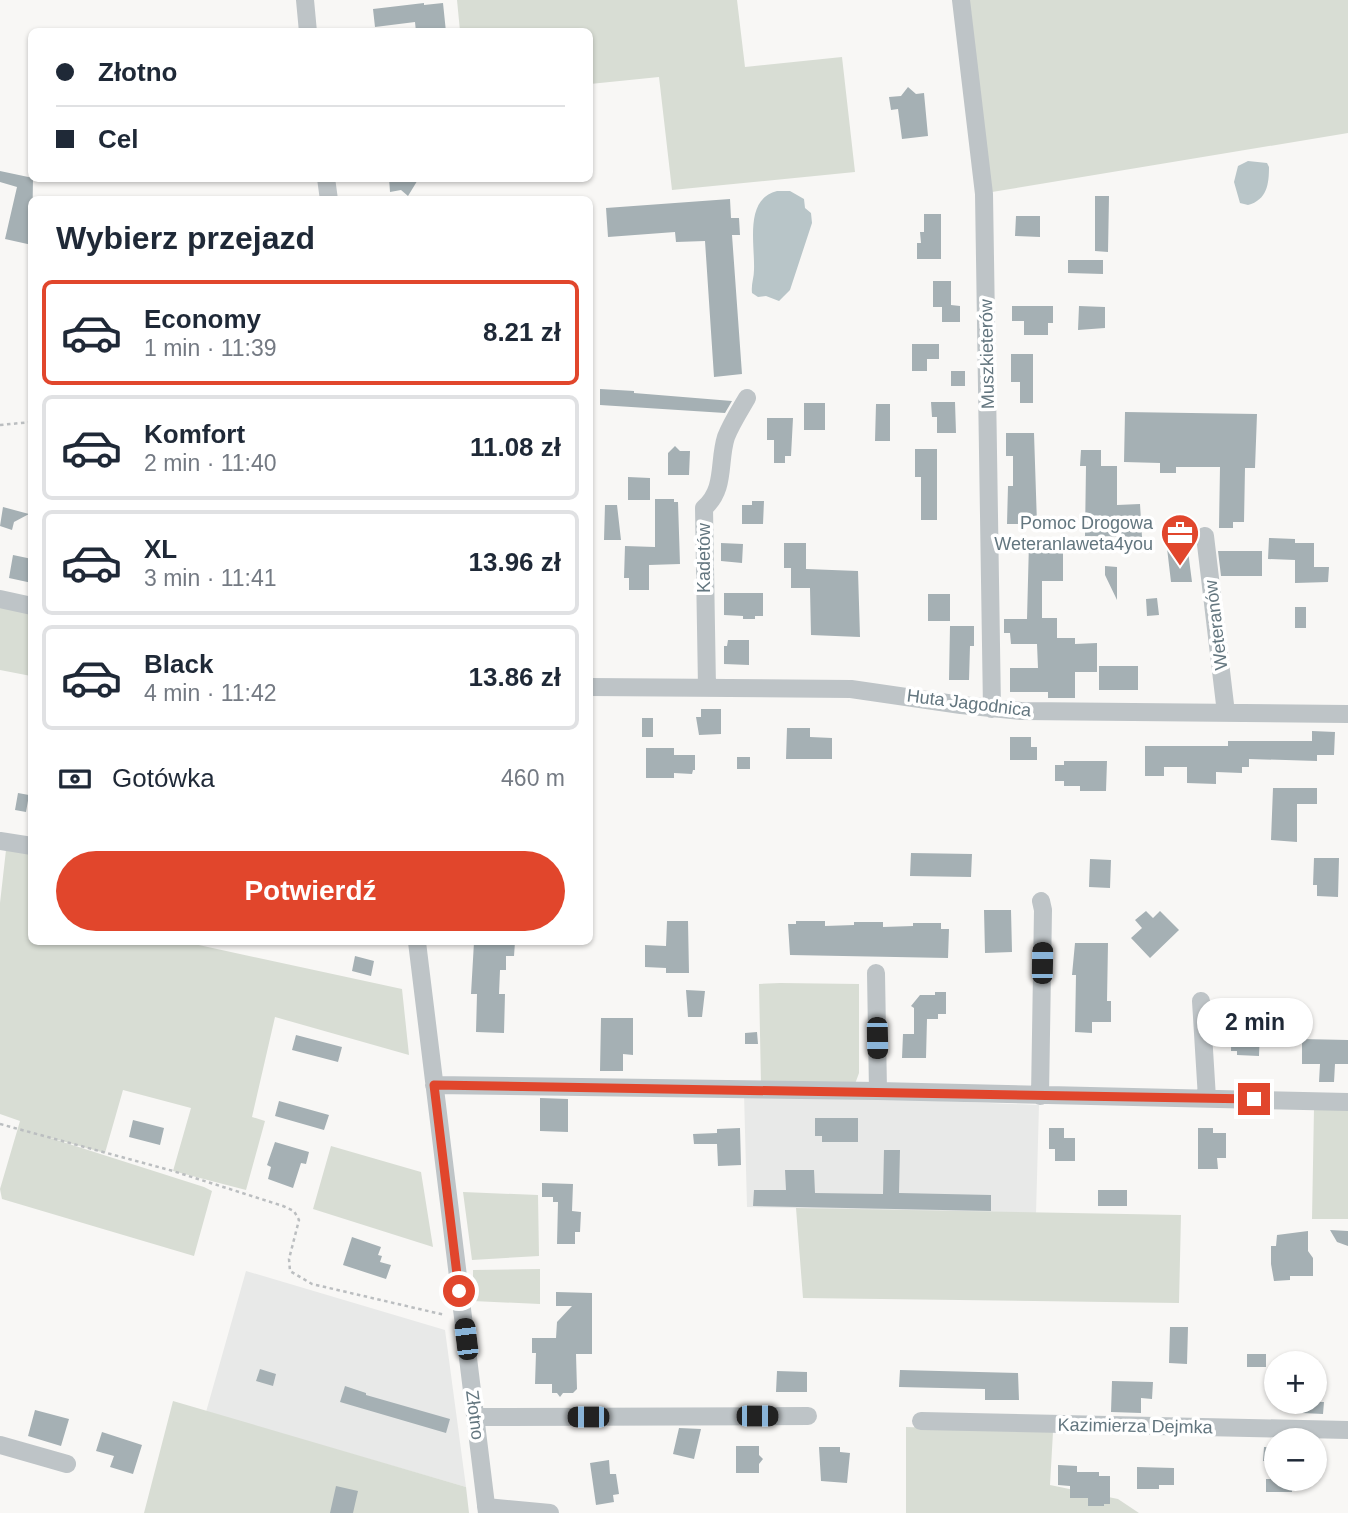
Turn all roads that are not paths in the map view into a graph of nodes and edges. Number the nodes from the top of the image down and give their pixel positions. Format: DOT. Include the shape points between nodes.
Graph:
graph roads {
  1 [pos="304,0"];
  2 [pos="961,0"];
  3 [pos="308,28"];
  4 [pos="747,398"];
  5 [pos="1205,536"];
  6 [pos="0,599"];
  7 [pos="28,605"];
  8 [pos="593,687"];
  9 [pos="707,687"];
  10 [pos="992,709"];
  11 [pos="1226,713"];
  12 [pos="1348,714"];
  13 [pos="0,841"];
  14 [pos="28,845"];
  15 [pos="1041,901"];
  16 [pos="416,945"];
  17 [pos="876,973"];
  18 [pos="1201,1001"];
  19 [pos="434,1085"];
  20 [pos="878,1091"];
  21 [pos="1040,1096"];
  22 [pos="1207,1098"];
  23 [pos="1348,1102"];
  24 [pos="808,1416"];
  25 [pos="475,1417"];
  26 [pos="921,1421"];
  27 [pos="1348,1430"];
  28 [pos="0,1445"];
  29 [pos="67,1464"];
  30 [pos="487,1510"];
  31 [pos="550,1513"];
  1 -- 3 [label="street"];
  2 -- 10 [label="street, Muszkieterów" via="984,194"];
  4 -- 9 [label="street, Kadetów" via="726,437 713,500 704,508"];
  5 -- 11 [label="street, Weteranów"];
  6 -- 7 [label="street"];
  8 -- 9 [label="street, Huta Jagodnica"];
  9 -- 10 [label="street, Huta Jagodnica" via="851,689"];
  10 -- 11 [label="street, Huta Jagodnica"];
  11 -- 12 [label="street, Huta Jagodnica"];
  13 -- 14 [label="street"];
  15 -- 21 [label="street"];
  16 -- 19 [label="street, Złotno"];
  17 -- 20 [label="street"];
  18 -- 22 [label="street"];
  19 -- 20 [label="street"];
  19 -- 25 [label="street, Złotno"];
  20 -- 21 [label="street"];
  21 -- 22 [label="street"];
  22 -- 23 [label="street"];
  24 -- 25 [label="street"];
  25 -- 30 [label="street, Złotno"];
  26 -- 27 [label="street, Kazimierza Dejmka"];
  28 -- 29 [label="street"];
  30 -- 31 [label="street"];
}
